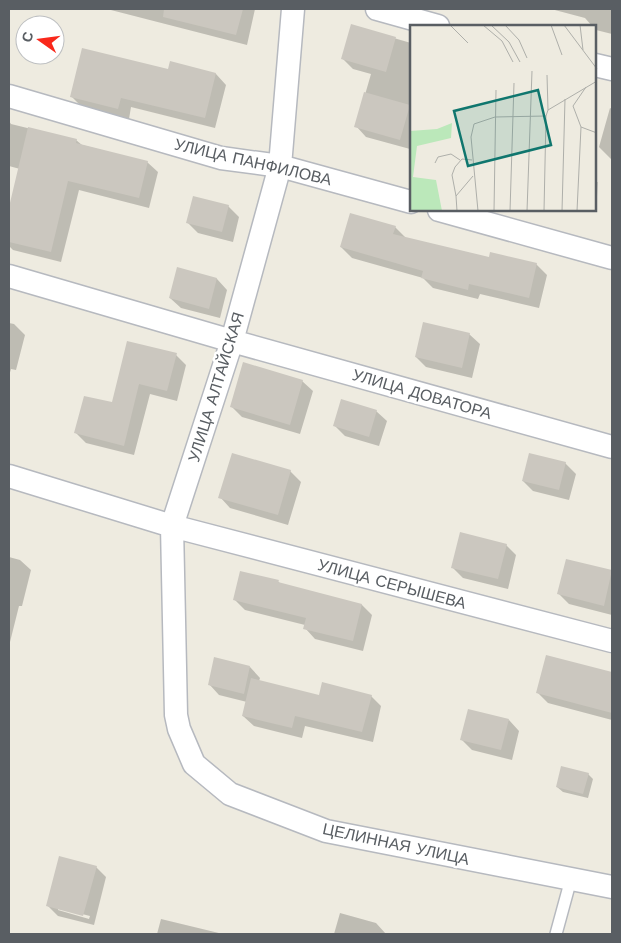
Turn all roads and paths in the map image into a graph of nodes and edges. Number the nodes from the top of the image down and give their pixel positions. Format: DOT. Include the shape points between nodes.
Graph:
graph roads {
  1 [pos="293,9"];
  2 [pos="377,9"];
  3 [pos="434,25"];
  4 [pos="596,65"];
  5 [pos="612,69"];
  6 [pos="9,96"];
  7 [pos="280,166"];
  8 [pos="410,202"];
  9 [pos="443,211"];
  10 [pos="612,258"];
  11 [pos="9,276"];
  12 [pos="232,342"];
  13 [pos="612,447"];
  14 [pos="9,476"];
  15 [pos="172,526"];
  16 [pos="612,641"];
  17 [pos="194,764"];
  18 [pos="571,879"];
  19 [pos="612,887"];
  20 [pos="556,934"];
  1 -- 7 [label="street, УЛИЦА АЛТАЙСКАЯ"];
  2 -- 3 [label="street"];
  4 -- 5 [label="street"];
  6 -- 7 [label="street, УЛИЦА ПАНФИЛОВА" via="221,158"];
  7 -- 8 [label="street, УЛИЦА ПАНФИЛОВА"];
  7 -- 12 [label="street, УЛИЦА АЛТАЙСКАЯ"];
  9 -- 10 [label="street"];
  11 -- 12 [label="street, УЛИЦА ДОВАТОРА"];
  12 -- 13 [label="street, УЛИЦА ДОВАТОРА"];
  12 -- 15 [label="street, УЛИЦА АЛТАЙСКАЯ"];
  14 -- 15 [label="street, УЛИЦА СЕРЫШЕВА"];
  15 -- 16 [label="street, УЛИЦА СЕРЫШЕВА"];
  15 -- 17 [label="street, УЛИЦА АЛТАЙСКАЯ" via="176,715"];
  17 -- 18 [label="street, ЦЕЛИННАЯ УЛИЦА" via="230,794 326,831"];
  18 -- 19 [label="street, ЦЕЛИННАЯ УЛИЦА"];
  18 -- 20 [label="lane"];
}
